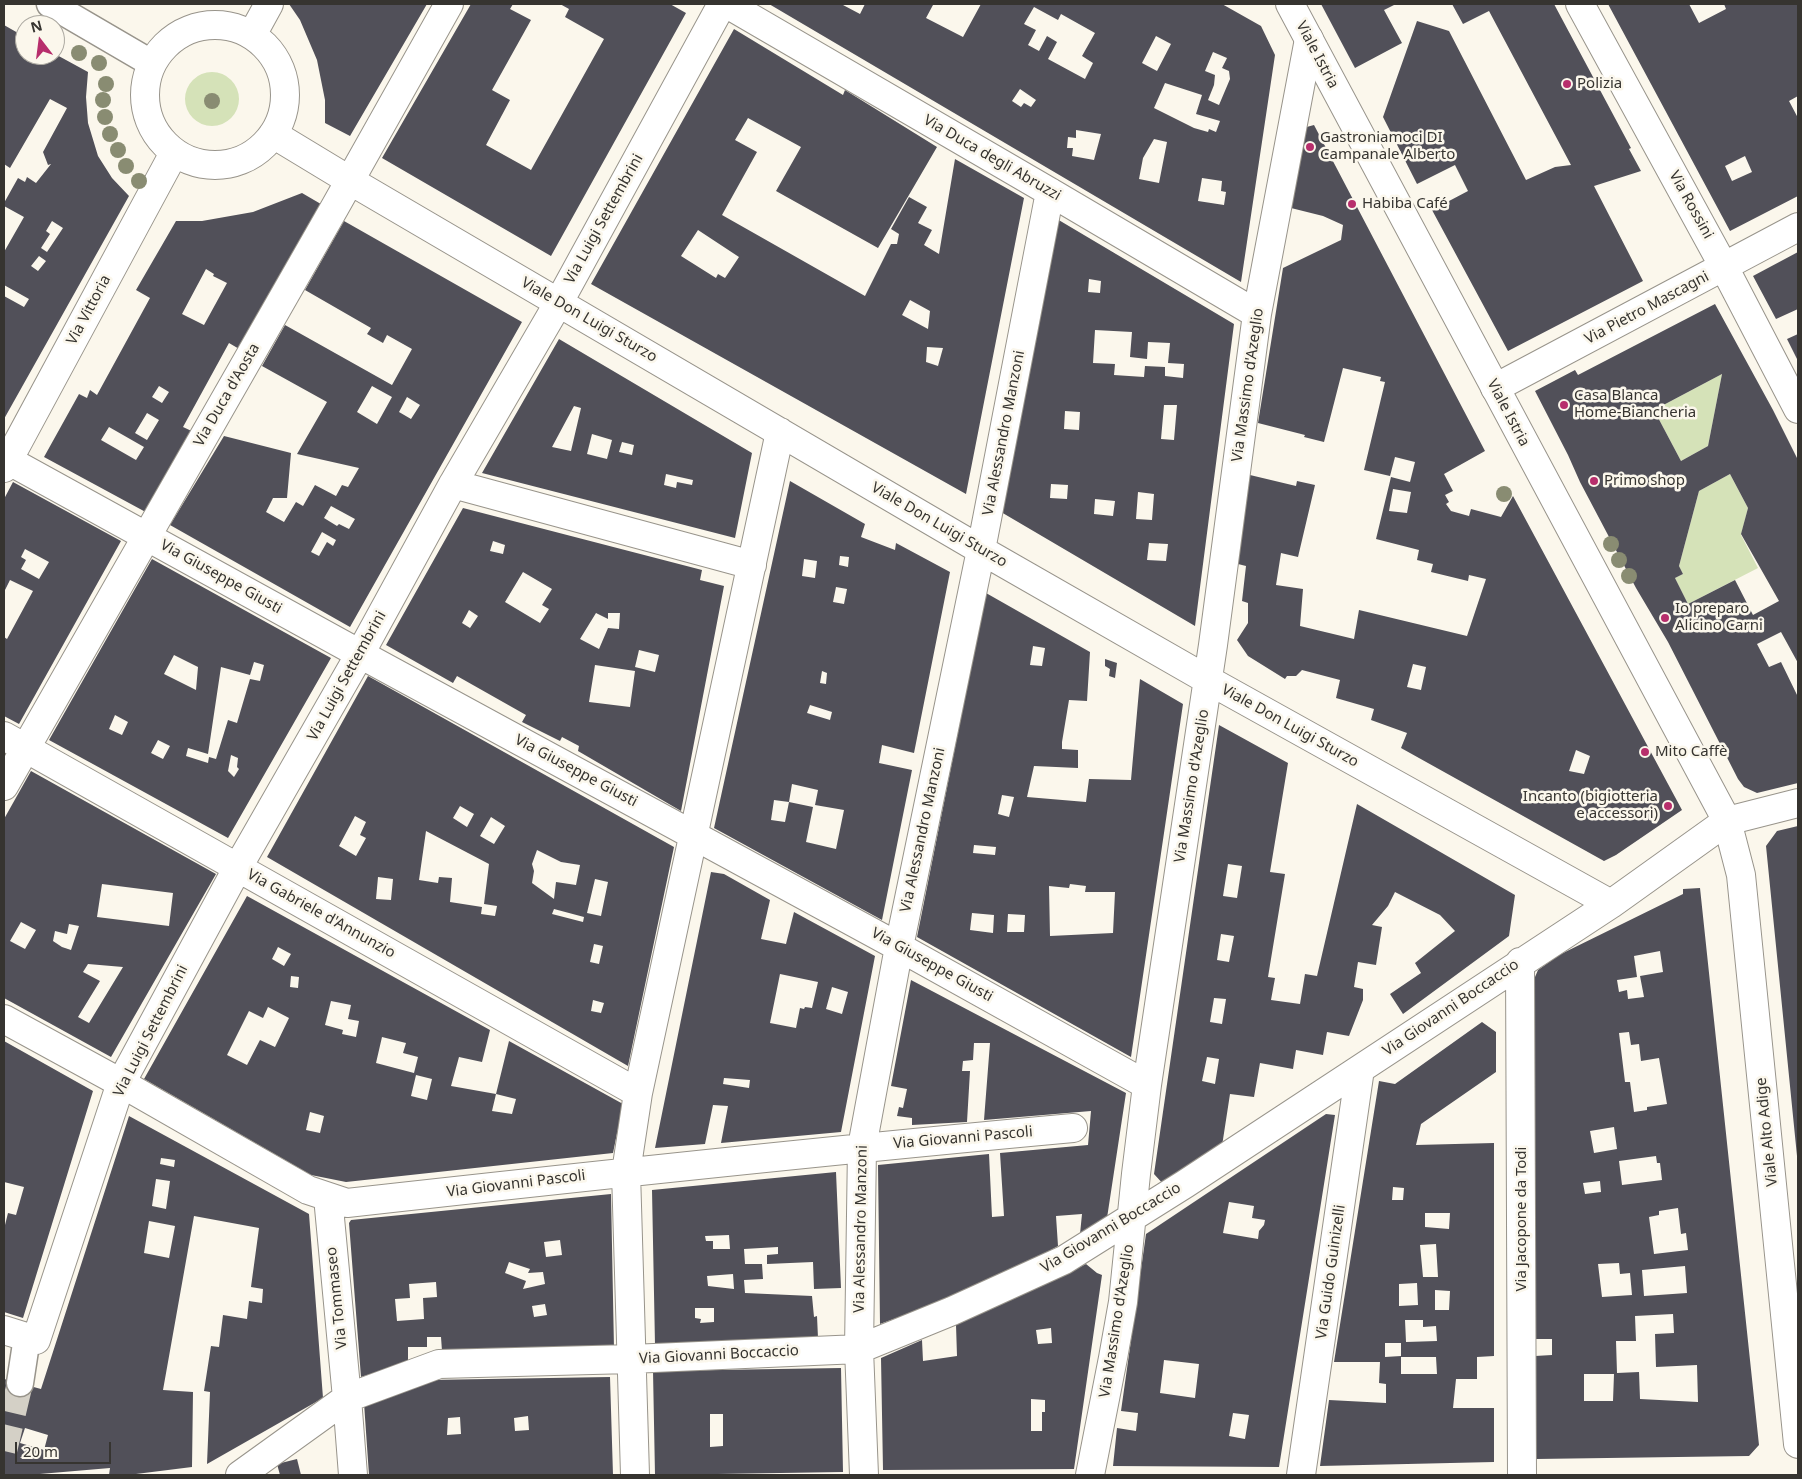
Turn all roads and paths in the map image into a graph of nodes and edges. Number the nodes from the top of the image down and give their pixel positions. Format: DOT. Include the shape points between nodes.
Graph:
graph roads {
  1 [pos="50,4"];
  2 [pos="269,4"];
  3 [pos="449,4"];
  4 [pos="722,4"];
  5 [pos="727,4"];
  6 [pos="1290,4"];
  7 [pos="1580,4"];
  8 [pos="252,35"];
  9 [pos="1309,39"];
  10 [pos="151,63"];
  11 [pos="273,134"];
  12 [pos="174,153"];
  13 [pos="349,180"];
  14 [pos="1050,192"];
  15 [pos="1798,227"];
  16 [pos="1724,267"];
  17 [pos="558,302"];
  18 [pos="1257,314"];
  19 [pos="1495,388"];
  20 [pos="1798,408"];
  21 [pos="780,432"];
  22 [pos="5,462"];
  23 [pos="453,484"];
  24 [pos="146,535"];
  25 [pos="981,550"];
  26 [pos="752,565"];
  27 [pos="360,654"];
  28 [pos="1208,680"];
  29 [pos="15,742"];
  30 [pos="4,786"];
  31 [pos="1798,803"];
  32 [pos="1727,822"];
  33 [pos="694,834"];
  34 [pos="238,867"];
  35 [pos="1611,904"];
  36 [pos="900,947"];
  37 [pos="1520,962"];
  38 [pos="4,1019"];
  39 [pos="1360,1069"];
  40 [pos="121,1083"];
  41 [pos="1147,1085"];
  42 [pos="638,1093"];
  43 [pos="1073,1128"];
  44 [pos="862,1147"];
  45 [pos="626,1172"];
  46 [pos="328,1197"];
  47 [pos="1132,1216"];
  48 [pos="15,1334"];
  49 [pos="859,1349"];
  50 [pos="632,1359"];
  51 [pos="20,1383"];
  52 [pos="347,1398"];
  53 [pos="1798,1444"];
  54 [pos="240,1475"];
  55 [pos="353,1475"];
  56 [pos="635,1475"];
  57 [pos="864,1475"];
  58 [pos="1090,1475"];
  59 [pos="1301,1475"];
  60 [pos="1522,1475"];
  1 -- 10 [label="street"];
  2 -- 8 [label="street"];
  3 -- 13 [label="street, Via Duca d'Aosta"];
  4 -- 17 [label="street, Via Luigi Settembrini"];
  5 -- 14 [label="street, Via Duca degli Abruzzi"];
  6 -- 9 [label="street, Viale Istria"];
  7 -- 16 [label="street, Via Rossini"];
  8 -- 10 [label="street" via="225,25 203,25 182,32 164,45"];
  8 -- 11 [label="street" via="276,59 283,77 285,97 282,116"];
  9 -- 18 [label="street, Via Massimo d'Azeglio"];
  9 -- 19 [label="street, Viale Istria"];
  10 -- 12 [label="street" via="144,102 149,122"];
  11 -- 12 [label="street" via="258,151 239,161 216,166 194,163"];
  11 -- 13 [label="street, Viale Don Luigi Sturzo"];
  12 -- 22 [label="street, Via Vittoria"];
  13 -- 17 [label="street, Viale Don Luigi Sturzo"];
  13 -- 24 [label="street, Via Duca d'Aosta"];
  14 -- 18 [label="street, Via Duca degli Abruzzi"];
  14 -- 25 [label="street, Via Alessandro Manzoni"];
  15 -- 16 [label="street, Via Pietro Mascagni"];
  16 -- 19 [label="street, Via Pietro Mascagni"];
  16 -- 20 [label="street, Via Rossini"];
  17 -- 21 [label="street, Viale Don Luigi Sturzo"];
  17 -- 23 [label="street, Via Luigi Settembrini"];
  18 -- 28 [label="street, Via Massimo d'Azeglio"];
  19 -- 32 [label="street, Viale Istria"];
  21 -- 25 [label="street, Viale Don Luigi Sturzo"];
  21 -- 26 [label="street"];
  22 -- 24 [label="street, Via Giuseppe Giusti"];
  23 -- 26 [label="street"];
  23 -- 27 [label="street, Via Luigi Settembrini"];
  24 -- 27 [label="street, Via Giuseppe Giusti"];
  24 -- 29 [label="street, Via Duca d'Aosta"];
  25 -- 28 [label="street, Viale Don Luigi Sturzo"];
  25 -- 36 [label="street, Via Alessandro Manzoni"];
  26 -- 33 [label="street"];
  27 -- 33 [label="street, Via Giuseppe Giusti"];
  27 -- 34 [label="street, Via Luigi Settembrini"];
  28 -- 35 [label="street, Viale Don Luigi Sturzo"];
  28 -- 41 [label="street, Via Massimo d'Azeglio"];
  29 -- 30 [label="street, Via Duca d'Aosta"];
  29 -- 34 [label="street, Via Gabriele d'Annunzio"];
  31 -- 32 [label="street"];
  32 -- 35 [label="street, Via Giovanni Boccaccio"];
  32 -- 53 [label="street, Viale Alto Adige" via="1742,875"];
  33 -- 36 [label="street, Via Giuseppe Giusti"];
  33 -- 42 [label="street"];
  34 -- 40 [label="street, Via Luigi Settembrini"];
  34 -- 42 [label="street, Via Gabriele d'Annunzio"];
  35 -- 37 [label="street, Via Giovanni Boccaccio"];
  36 -- 41 [label="street, Via Giuseppe Giusti"];
  36 -- 44 [label="street, Via Alessandro Manzoni"];
  37 -- 39 [label="street, Via Giovanni Boccaccio"];
  37 -- 60 [label="street, Via Jacopone da Todi"];
  38 -- 40 [label="street, Via Giovanni Pascoli"];
  39 -- 47 [label="street, Via Giovanni Boccaccio"];
  39 -- 59 [label="street, Via Guido Guinizelli"];
  40 -- 46 [label="street, Via Giovanni Pascoli" via="308,1190"];
  40 -- 48 [label="street, Via Luigi Settembrini" via="36,1340"];
  41 -- 47 [label="street, Via Massimo d'Azeglio"];
  42 -- 45 [label="street"];
  43 -- 44 [label="street, Via Giovanni Pascoli"];
  44 -- 45 [label="street, Via Giovanni Pascoli"];
  44 -- 49 [label="street, Via Alessandro Manzoni"];
  45 -- 46 [label="street, Via Giovanni Pascoli" via="347,1203"];
  45 -- 50 [label="street"];
  46 -- 52 [label="street, Via Tommaseo"];
  47 -- 49 [label="street, Via Giovanni Boccaccio" via="1064,1260"];
  47 -- 58 [label="street, Via Massimo d'Azeglio" via="1123,1302"];
  48 -- 51 [label="street"];
  49 -- 50 [label="street, Via Giovanni Boccaccio"];
  49 -- 57 [label="street, Via Alessandro Manzoni"];
  50 -- 52 [label="street, Via Giovanni Boccaccio" via="439,1364"];
  50 -- 56 [label="street"];
  52 -- 54 [label="street, Via Giovanni Boccaccio"];
  52 -- 55 [label="street, Via Tommaseo"];
}
